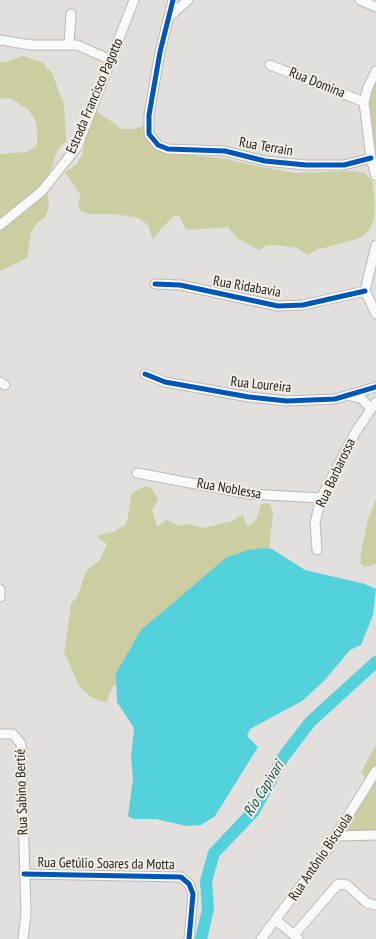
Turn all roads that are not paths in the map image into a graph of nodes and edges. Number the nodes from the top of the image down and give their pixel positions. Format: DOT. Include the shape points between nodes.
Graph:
graph roads {
  1 [pos="134,0"];
  2 [pos="173,0"];
  3 [pos="188,0"];
  4 [pos="360,0"];
  5 [pos="376,7"];
  6 [pos="71,14"];
  7 [pos="169,17"];
  8 [pos="0,40"];
  9 [pos="69,45"];
  10 [pos="111,60"];
  11 [pos="270,64"];
  12 [pos="376,71"];
  13 [pos="364,102"];
  14 [pos="371,158"];
  15 [pos="376,176"];
  16 [pos="0,225"];
  17 [pos="376,245"];
  18 [pos="154,284"];
  19 [pos="365,291"];
  20 [pos="376,314"];
  21 [pos="145,374"];
  22 [pos="376,387"];
  23 [pos="345,395"];
  24 [pos="373,405"];
  25 [pos="137,473"];
  26 [pos="321,498"];
  27 [pos="317,550"];
  28 [pos="0,590"];
  29 [pos="0,597"];
  30 [pos="0,734"];
  31 [pos="376,771"];
  32 [pos="376,835"];
  33 [pos="336,836"];
  34 [pos="24,874"];
  35 [pos="376,905"];
  36 [pos="277,921"];
  37 [pos="296,937"];
  38 [pos="23,939"];
  39 [pos="189,939"];
  40 [pos="262,939"];
  1 -- 10 [label="street, Estrada Francisco Pagotto"];
  2 -- 7 [label="street, Rua Terrain"];
  3 -- 7 [label="street"];
  4 -- 5 [label="street"];
  6 -- 9 [label="street"];
  7 -- 14 [label="street, Rua Terrain" via="149,115 150,134 162,148 225,151 280,163 331,166"];
  8 -- 9 [label="street" via="31,45"];
  9 -- 10 [label="street" via="81,46"];
  10 -- 16 [label="street, Estrada Francisco Pagotto" via="69,158 42,191"];
  11 -- 13 [label="street, Rua Domina"];
  12 -- 13 [label="street"];
  13 -- 14 [label="street"];
  14 -- 15 [label="street"];
  17 -- 19 [label="street"];
  18 -- 19 [label="street, Rua Ridabavia" via="180,285 278,306 312,304"];
  19 -- 20 [label="street"];
  21 -- 23 [label="street, Rua Loureira" via="165,382 249,397 311,401"];
  22 -- 23 [label="street, Rua Loureira"];
  23 -- 24 [label="street" via="361,398"];
  24 -- 26 [label="street, Rua Barbarossa" via="354,433"];
  25 -- 26 [label="street, Rua Noblessa" via="249,494"];
  26 -- 27 [label="street, Rua Barbarossa" via="315,523"];
  28 -- 29 [label="street"];
  30 -- 34 [label="street, Rua Sabino Bertié" via="16,737 21,748"];
  31 -- 33 [label="street, Rua Antônio Biscuola"];
  32 -- 33 [label="street"];
  33 -- 36 [label="street, Rua Antônio Biscuola"];
  34 -- 38 [label="street, Rua Sabino Bertié" via="26,913"];
  34 -- 39 [label="street, Rua Getúlio Soares da Motta" via="181,877 193,894"];
  35 -- 37 [label="street" via="347,886 338,884"];
  36 -- 37 [label="street"];
  36 -- 40 [label="street, Rua Antônio Biscuola"];
}
